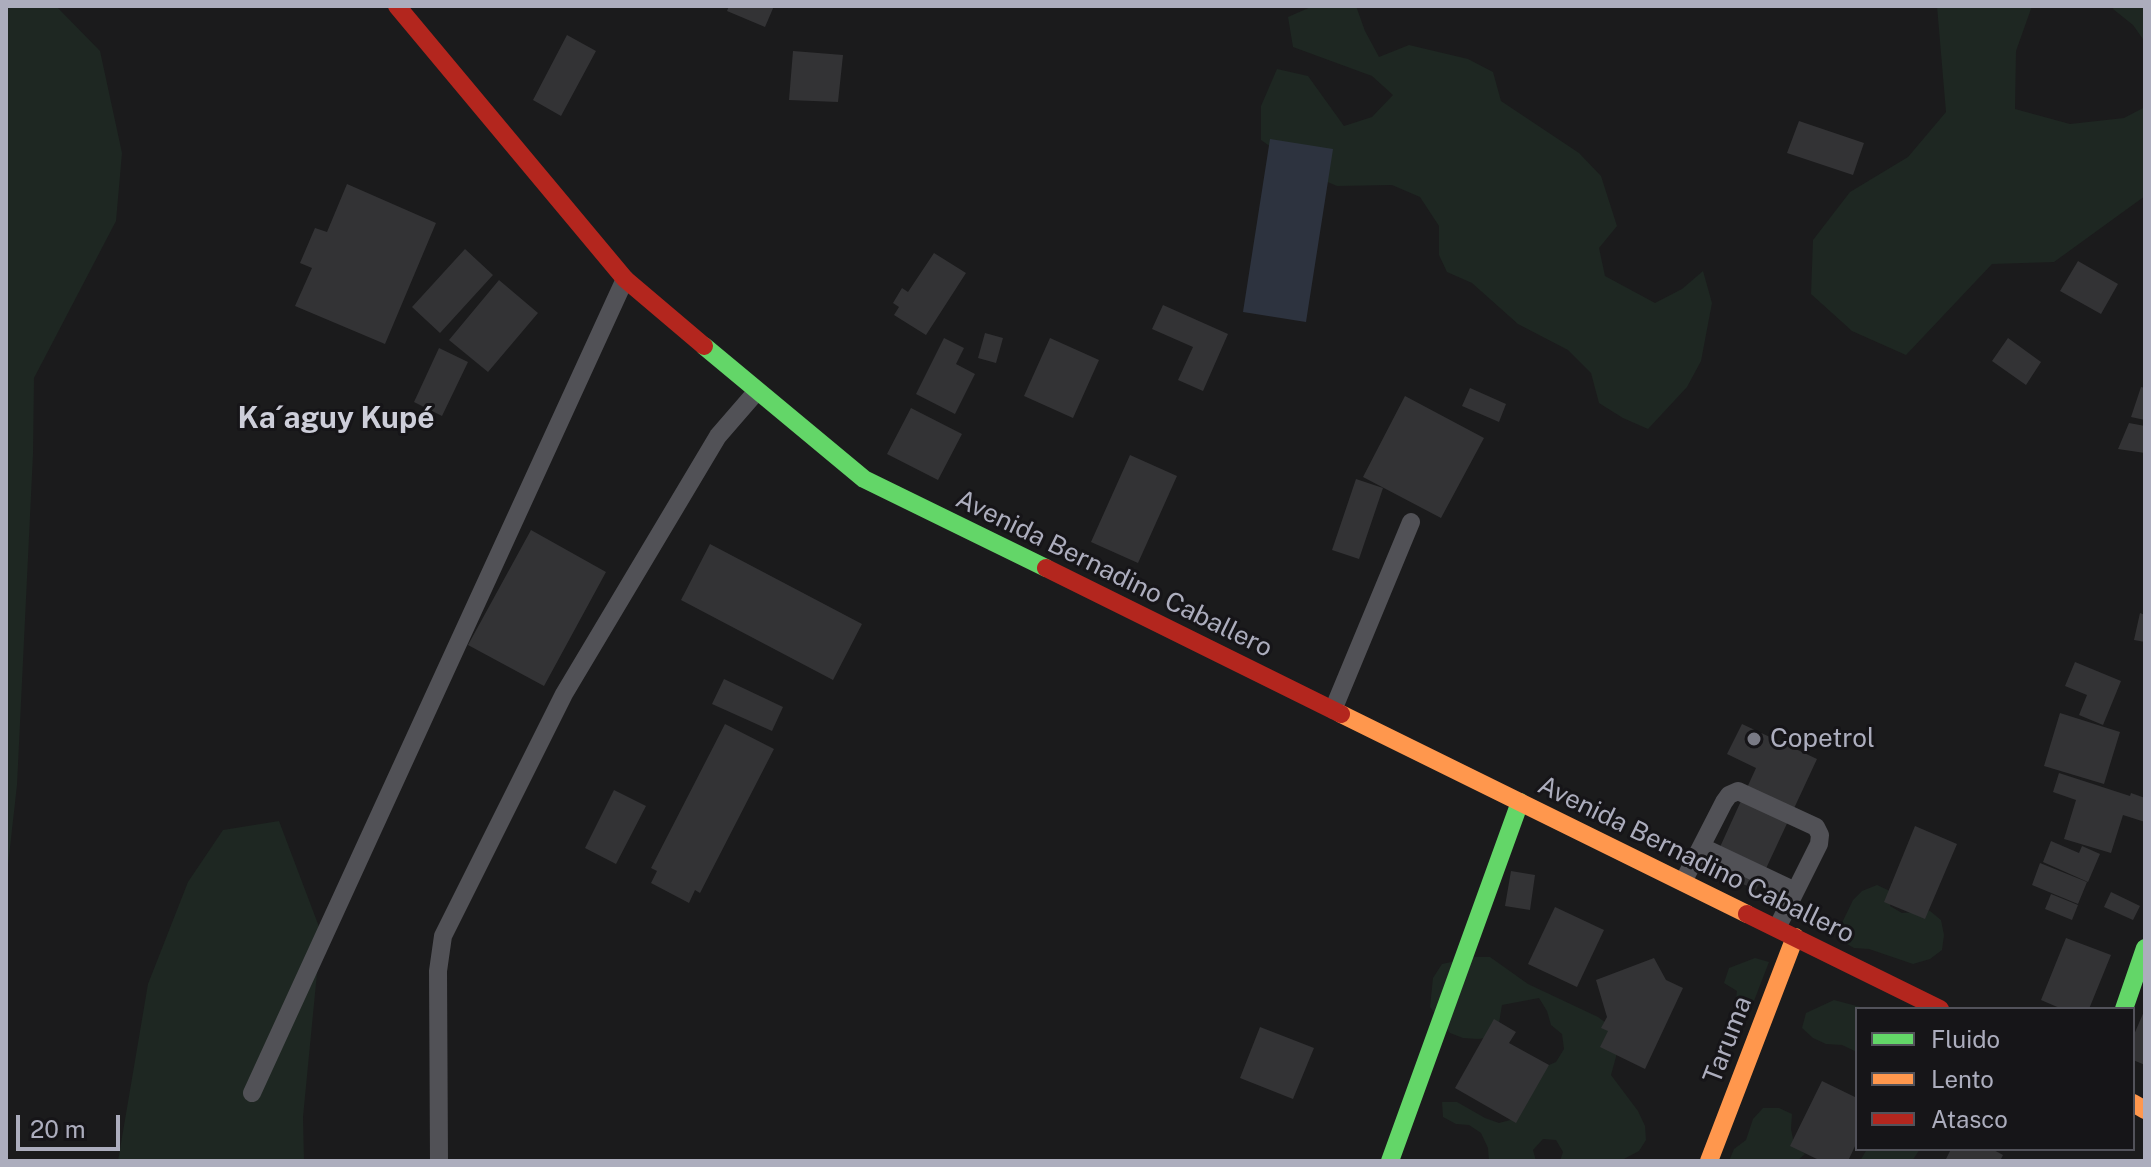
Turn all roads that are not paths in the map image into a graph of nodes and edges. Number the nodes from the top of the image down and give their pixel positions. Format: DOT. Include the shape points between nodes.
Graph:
graph roads {
  1 [pos="397,6"];
  2 [pos="625,279"];
  3 [pos="757,391"];
  4 [pos="1411,522"];
  5 [pos="1333,710"];
  6 [pos="1520,802"];
  7 [pos="1702,847"];
  8 [pos="1683,882"];
  9 [pos="1795,891"];
  10 [pos="1777,928"];
  11 [pos="1795,937"];
  12 [pos="2145,948"];
  13 [pos="1936,1007"];
  14 [pos="2125,1007"];
  15 [pos="252,1093"];
  16 [pos="439,1161"];
  17 [pos="1390,1161"];
  18 [pos="1709,1161"];
  1 -- 2 [label="main road, Avenida Bernadino Caballero"];
  2 -- 3 [label="main road, Avenida Bernadino Caballero"];
  2 -- 15 [label="lane"];
  3 -- 5 [label="main road, Avenida Bernadino Caballero" via="864,479"];
  3 -- 16 [label="lane" via="718,436 564,694 443,936 438,971"];
  4 -- 5 [label="lane"];
  5 -- 6 [label="main road, Avenida Bernadino Caballero"];
  6 -- 8 [label="main road, Avenida Bernadino Caballero"];
  6 -- 17 [label="main road"];
  7 -- 8 [label="lane"];
  7 -- 9 [label="lane"];
  7 -- 9 [label="lane" via="1724,802 1738,791 1816,827 1819,844"];
  8 -- 10 [label="main road, Avenida Bernadino Caballero"];
  9 -- 10 [label="lane"];
  10 -- 11 [label="main road, Avenida Bernadino Caballero"];
  11 -- 13 [label="main road, Avenida Bernadino Caballero"];
  11 -- 18 [label="main road, Taruma"];
  12 -- 14 [label="main road"];
}
